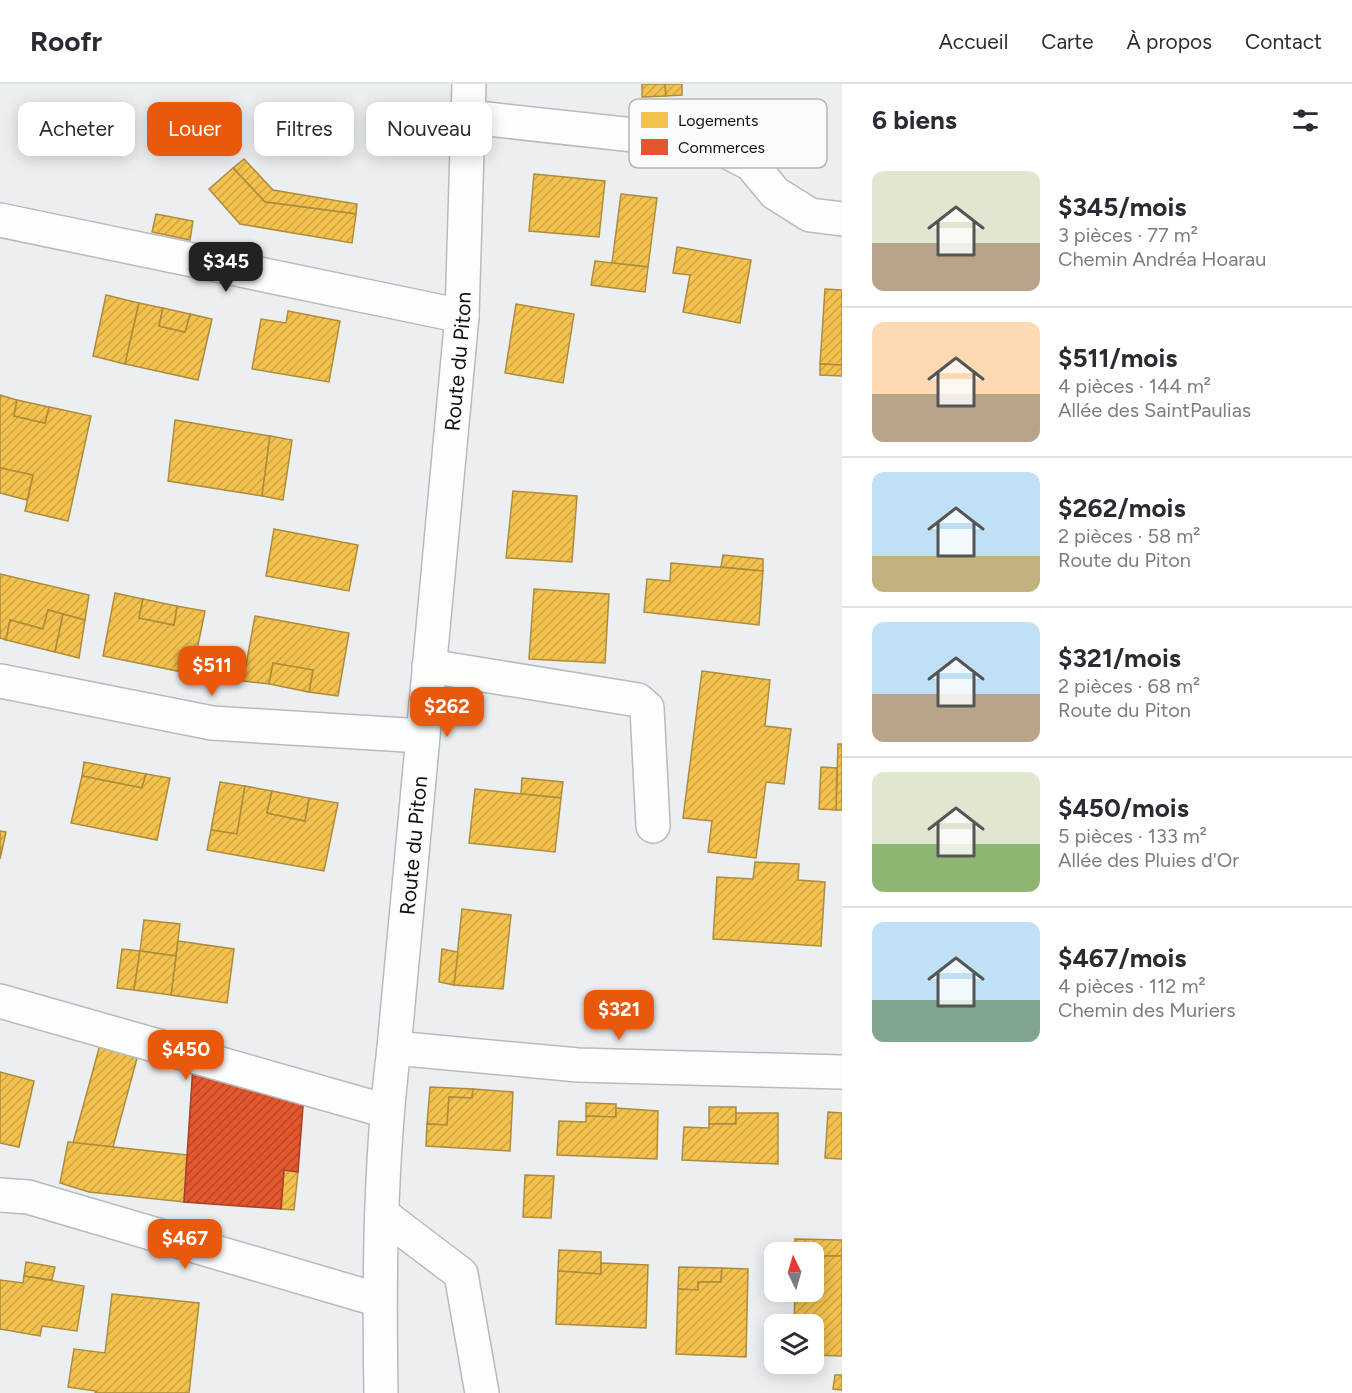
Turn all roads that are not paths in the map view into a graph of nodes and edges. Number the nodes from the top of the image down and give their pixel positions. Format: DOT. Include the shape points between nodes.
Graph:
graph roads {
  1 [pos="469,84"];
  2 [pos="469,102"];
  3 [pos="492,120"];
  4 [pos="629,134"];
  5 [pos="468,156"];
  6 [pos="754,168"];
  7 [pos="842,219"];
  8 [pos="0,220"];
  9 [pos="462,316"];
  10 [pos="429,666"];
  11 [pos="0,681"];
  12 [pos="422,736"];
  13 [pos="653,826"];
  14 [pos="0,1001"];
  15 [pos="394,1048"];
  16 [pos="842,1072"];
  17 [pos="386,1111"];
  18 [pos="0,1195"];
  19 [pos="382,1214"];
  20 [pos="379,1300"];
  21 [pos="381,1393"];
  22 [pos="482,1393"];
  1 -- 2 [label="street, Route du Piton"];
  3 -- 4 [label="street"];
  5 -- 9 [label="street, Route du Piton"];
  6 -- 7 [label="street" via="775,193 810,215"];
  8 -- 9 [label="street"];
  9 -- 10 [label="street, Route du Piton"];
  10 -- 12 [label="street, Route du Piton"];
  10 -- 13 [label="street" via="644,704"];
  11 -- 12 [label="street" via="212,723"];
  12 -- 15 [label="street, Route du Piton"];
  14 -- 17 [label="street"];
  15 -- 16 [label="street" via="578,1065"];
  15 -- 17 [label="street, Route du Piton"];
  17 -- 19 [label="street, Route du Piton"];
  18 -- 20 [label="street" via="28,1197"];
  19 -- 20 [label="street, Route du Piton"];
  19 -- 22 [label="street" via="461,1274"];
  20 -- 21 [label="street, Route du Piton"];
}
